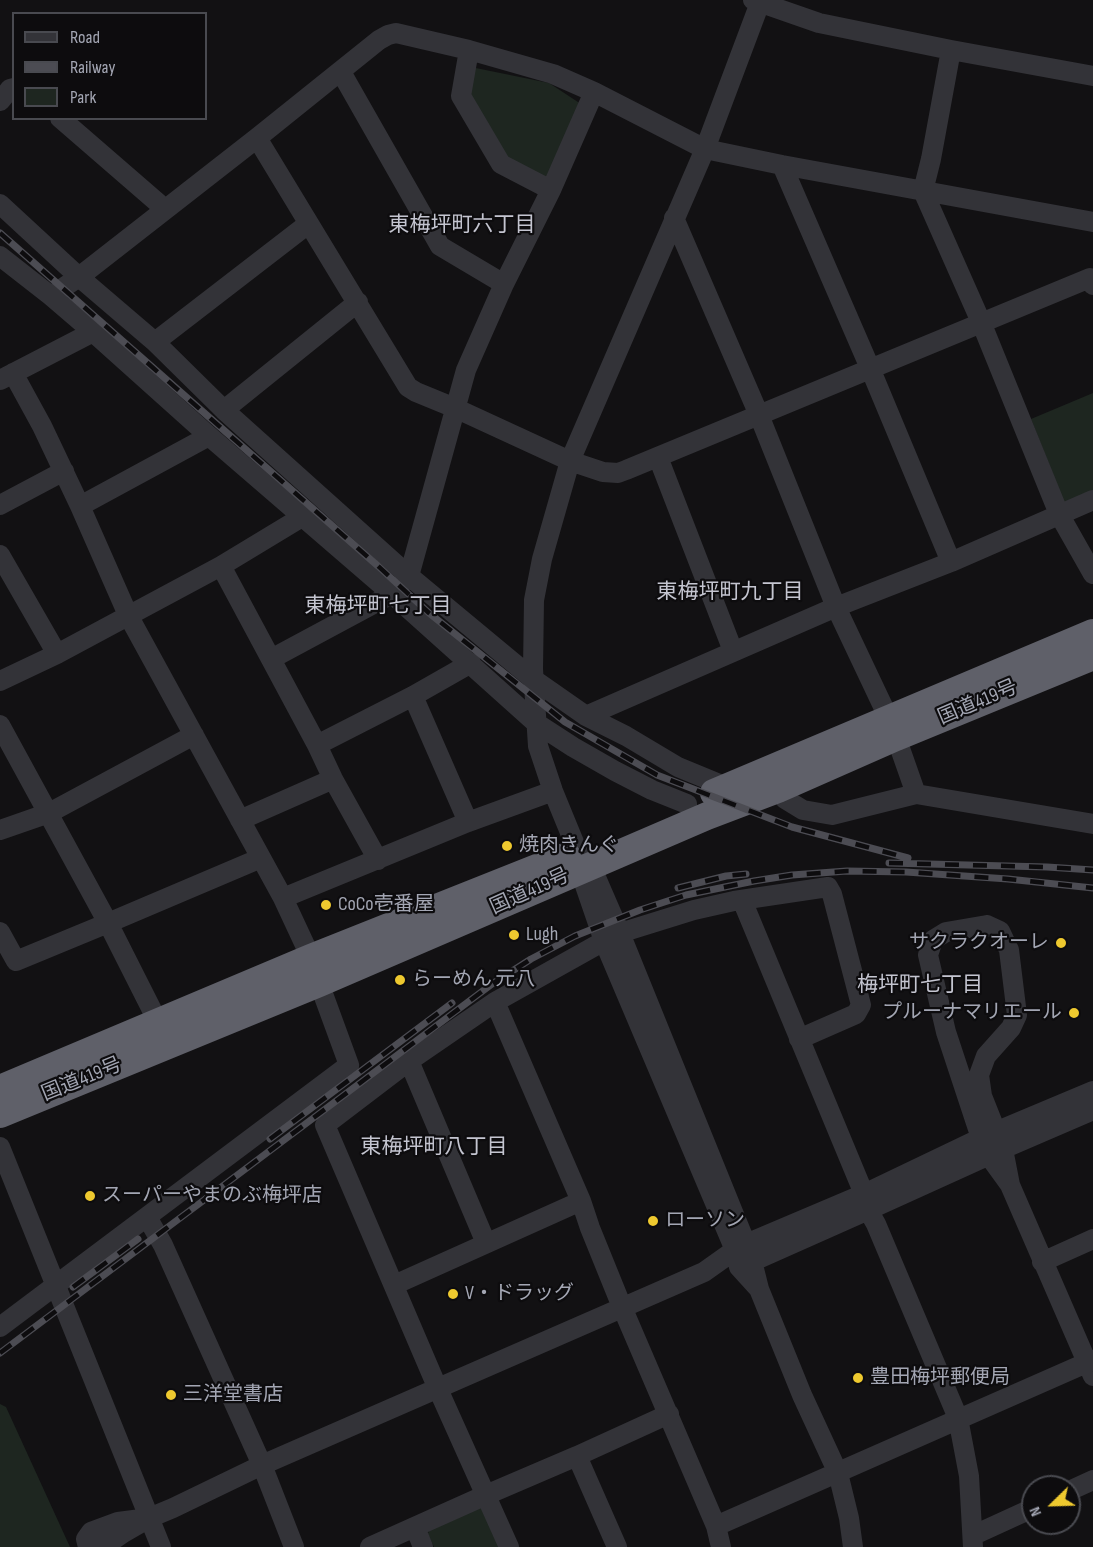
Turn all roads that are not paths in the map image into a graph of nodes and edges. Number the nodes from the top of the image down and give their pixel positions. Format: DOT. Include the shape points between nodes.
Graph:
graph roads {
  1 [pos="758,1"];
  2 [pos="469,50"];
  3 [pos="951,50"];
  4 [pos="340,72"];
  5 [pos="1093,76"];
  6 [pos="12,88"];
  7 [pos="594,92"];
  8 [pos="0,101"];
  9 [pos="62,120"];
  10 [pos="257,138"];
  11 [pos="705,149"];
  12 [pos="782,165"];
  13 [pos="551,190"];
  14 [pos="923,191"];
  15 [pos="0,204"];
  16 [pos="165,209"];
  17 [pos="674,218"];
  18 [pos="1093,222"];
  19 [pos="309,224"];
  20 [pos="4,266"];
  21 [pos="1092,276"];
  22 [pos="79,277"];
  23 [pos="504,284"];
  24 [pos="51,296"];
  25 [pos="358,302"];
  26 [pos="981,322"];
  27 [pos="93,332"];
  28 [pos="155,342"];
  29 [pos="870,368"];
  30 [pos="7,376"];
  31 [pos="455,408"];
  32 [pos="224,410"];
  33 [pos="759,415"];
  34 [pos="209,436"];
  35 [pos="658,457"];
  36 [pos="570,461"];
  37 [pos="64,471"];
  38 [pos="1093,500"];
  39 [pos="0,505"];
  40 [pos="80,506"];
  41 [pos="1059,514"];
  42 [pos="302,517"];
  43 [pos="951,562"];
  44 [pos="3,566"];
  45 [pos="221,566"];
  46 [pos="1093,574"];
  47 [pos="409,576"];
  48 [pos="392,594"];
  49 [pos="836,607"];
  50 [pos="128,615"];
  51 [pos="1093,633"];
  52 [pos="733,651"];
  53 [pos="57,654"];
  54 [pos="1093,656"];
  55 [pos="271,659"];
  56 [pos="471,663"];
  57 [pos="533,679"];
  58 [pos="0,681"];
  59 [pos="413,696"];
  60 [pos="586,716"];
  61 [pos="536,723"];
  62 [pos="0,725"];
  63 [pos="892,728"];
  64 [pos="194,735"];
  65 [pos="317,745"];
  66 [pos="333,779"];
  67 [pos="729,788"];
  68 [pos="778,789"];
  69 [pos="553,791"];
  70 [pos="916,794"];
  71 [pos="687,804"];
  72 [pos="49,813"];
  73 [pos="240,820"];
  74 [pos="468,822"];
  75 [pos="1093,824"];
  76 [pos="0,830"];
  77 [pos="261,858"];
  78 [pos="378,860"];
  79 [pos="583,863"];
  80 [pos="283,898"];
  81 [pos="742,900"];
  82 [pos="108,923"];
  83 [pos="0,932"];
  84 [pos="612,937"];
  85 [pos="8,964"];
  86 [pos="315,971"];
  87 [pos="495,1002"];
  88 [pos="158,1022"];
  89 [pos="799,1039"];
  90 [pos="409,1061"];
  91 [pos="0,1089"];
  92 [pos="1093,1091"];
  93 [pos="1093,1110"];
  94 [pos="0,1113"];
  95 [pos="992,1144"];
  96 [pos="0,1147"];
  97 [pos="581,1201"];
  98 [pos="866,1202"];
  99 [pos="147,1217"];
  100 [pos="1093,1239"];
  101 [pos="486,1243"];
  102 [pos="743,1256"];
  103 [pos="1042,1262"];
  104 [pos="56,1285"];
  105 [pos="394,1285"];
  106 [pos="622,1307"];
  107 [pos="0,1327"];
  108 [pos="1091,1366"];
  109 [pos="438,1389"];
  110 [pos="669,1414"];
  111 [pos="958,1418"];
  112 [pos="577,1456"];
  113 [pos="262,1465"];
  114 [pos="838,1473"];
  115 [pos="486,1495"];
  116 [pos="1021,1515"];
  117 [pos="149,1518"];
  118 [pos="716,1526"];
  119 [pos="415,1527"];
  120 [pos="974,1541"];
  121 [pos="88,1547"];
  122 [pos="105,1547"];
  123 [pos="161,1547"];
  124 [pos="294,1547"];
  125 [pos="370,1547"];
  126 [pos="423,1547"];
  127 [pos="508,1547"];
  128 [pos="617,1547"];
  129 [pos="721,1547"];
  130 [pos="853,1547"];
  1 -- 3 [label="street" via="819,23"];
  1 -- 11 [label="street"];
  2 -- 4 [label="street" via="396,33 379,40"];
  2 -- 7 [label="street" via="552,74"];
  2 -- 13 [label="street" via="461,96 501,164"];
  3 -- 5 [label="street"];
  3 -- 14 [label="street"];
  4 -- 10 [label="street"];
  4 -- 23 [label="street" via="440,246"];
  6 -- 8 [label="street"];
  7 -- 11 [label="street"];
  7 -- 13 [label="street"];
  9 -- 16 [label="street"];
  10 -- 16 [label="street"];
  10 -- 19 [label="street"];
  11 -- 12 [label="street"];
  11 -- 17 [label="street"];
  12 -- 14 [label="street"];
  12 -- 29 [label="street"];
  13 -- 23 [label="street"];
  14 -- 18 [label="street"];
  14 -- 26 [label="street"];
  15 -- 22 [label="street"];
  16 -- 22 [label="street"];
  17 -- 33 [label="street"];
  17 -- 36 [label="street"];
  19 -- 25 [label="street"];
  19 -- 28 [label="street"];
  20 -- 24 [label="street"];
  21 -- 26 [label="street"];
  22 -- 24 [label="street"];
  22 -- 28 [label="street"];
  23 -- 31 [label="street" via="466,370"];
  24 -- 27 [label="street"];
  25 -- 31 [label="street" via="408,387"];
  25 -- 32 [label="street"];
  26 -- 29 [label="street"];
  26 -- 41 [label="street"];
  27 -- 30 [label="street"];
  27 -- 34 [label="street"];
  28 -- 32 [label="street"];
  29 -- 33 [label="street"];
  29 -- 43 [label="street"];
  30 -- 37 [label="street" via="42,426"];
  31 -- 36 [label="street"];
  31 -- 47 [label="street"];
  32 -- 47 [label="street"];
  33 -- 35 [label="street"];
  33 -- 49 [label="street"];
  34 -- 40 [label="street"];
  34 -- 42 [label="street"];
  35 -- 36 [label="street" via="618,473 593,470"];
  35 -- 52 [label="street"];
  36 -- 57 [label="street" via="534,600"];
  37 -- 39 [label="street"];
  37 -- 40 [label="street"];
  38 -- 41 [label="street"];
  40 -- 50 [label="street"];
  41 -- 43 [label="street"];
  41 -- 46 [label="street"];
  42 -- 45 [label="street"];
  42 -- 48 [label="street"];
  43 -- 49 [label="street"];
  44 -- 53 [label="street"];
  45 -- 50 [label="street"];
  45 -- 55 [label="street"];
  47 -- 48 [label="street"];
  47 -- 57 [label="street"];
  48 -- 55 [label="street"];
  48 -- 56 [label="street"];
  49 -- 52 [label="street"];
  49 -- 63 [label="street"];
  50 -- 53 [label="street"];
  50 -- 64 [label="street"];
  51 -- 63 [label="highway, 国道419号"];
  52 -- 60 [label="street"];
  53 -- 58 [label="street"];
  54 -- 63 [label="highway, 国道419号"];
  55 -- 65 [label="street"];
  56 -- 59 [label="street"];
  56 -- 61 [label="street"];
  57 -- 60 [label="street"];
  57 -- 61 [label="street"];
  59 -- 65 [label="street"];
  59 -- 74 [label="street"];
  60 -- 67 [label="street" via="678,767"];
  61 -- 69 [label="street" via="538,746"];
  61 -- 71 [label="street" via="615,771"];
  62 -- 72 [label="street"];
  63 -- 67 [label="highway, 国道419号"];
  63 -- 68 [label="highway, 国道419号"];
  63 -- 70 [label="street"];
  64 -- 72 [label="street"];
  64 -- 73 [label="street"];
  65 -- 66 [label="street"];
  66 -- 73 [label="street"];
  66 -- 78 [label="street"];
  67 -- 71 [label="highway, 国道419号"];
  68 -- 70 [label="street" via="785,799 803,810 832,815"];
  68 -- 79 [label="highway, 国道419号"];
  69 -- 74 [label="street"];
  69 -- 79 [label="street"];
  70 -- 75 [label="street"];
  71 -- 79 [label="highway, 国道419号"];
  72 -- 76 [label="street"];
  72 -- 82 [label="street"];
  73 -- 77 [label="street"];
  74 -- 78 [label="street"];
  77 -- 80 [label="street"];
  77 -- 82 [label="street"];
  78 -- 80 [label="street"];
  79 -- 84 [label="street"];
  79 -- 86 [label="highway, 国道419号"];
  80 -- 86 [label="street"];
  81 -- 84 [label="street" via="694,910"];
  81 -- 89 [label="street"];
  81 -- 89 [label="street" via="828,887 832,894 861,1005 856,1014"];
  82 -- 85 [label="street"];
  82 -- 88 [label="street"];
  83 -- 85 [label="street"];
  84 -- 87 [label="street"];
  84 -- 102 [label="street"];
  86 -- 88 [label="highway, 国道419号"];
  86 -- 94 [label="highway, 国道419号"];
  86 -- 99 [label="street" via="348,1065"];
  87 -- 90 [label="street"];
  87 -- 97 [label="street"];
  88 -- 91 [label="highway, 国道419号"];
  89 -- 98 [label="street"];
  90 -- 101 [label="street"];
  90 -- 105 [label="street" via="325,1125"];
  92 -- 95 [label="street"];
  93 -- 95 [label="street"];
  95 -- 95 [label="street" via="946,1032 927,956 933,940 946,932 987,925 1000,932 1009,950 1017,1015 1011,1028 986,1056 979,1075"];
  95 -- 98 [label="street"];
  95 -- 103 [label="street"];
  96 -- 104 [label="street"];
  97 -- 101 [label="street"];
  97 -- 106 [label="street"];
  98 -- 102 [label="street"];
  98 -- 111 [label="street"];
  99 -- 104 [label="street"];
  99 -- 113 [label="street"];
  100 -- 103 [label="street"];
  101 -- 105 [label="street"];
  102 -- 106 [label="street"];
  102 -- 114 [label="street"];
  103 -- 108 [label="street"];
  104 -- 107 [label="street"];
  104 -- 117 [label="street"];
  105 -- 109 [label="street"];
  106 -- 109 [label="street"];
  106 -- 110 [label="street"];
  108 -- 111 [label="street"];
  109 -- 113 [label="street"];
  109 -- 115 [label="street"];
  110 -- 112 [label="street"];
  110 -- 118 [label="street"];
  111 -- 114 [label="street"];
  111 -- 120 [label="street" via="969,1476"];
  112 -- 115 [label="street"];
  112 -- 128 [label="street"];
  113 -- 117 [label="street"];
  113 -- 124 [label="street"];
  114 -- 118 [label="street"];
  114 -- 130 [label="street"];
  115 -- 119 [label="street"];
  115 -- 127 [label="street"];
  116 -- 120 [label="street"];
  117 -- 121 [label="street" via="118,1522 91,1532 86,1539"];
  117 -- 122 [label="street"];
  117 -- 123 [label="street"];
  118 -- 129 [label="street"];
  119 -- 125 [label="street"];
  119 -- 126 [label="street"];
}
